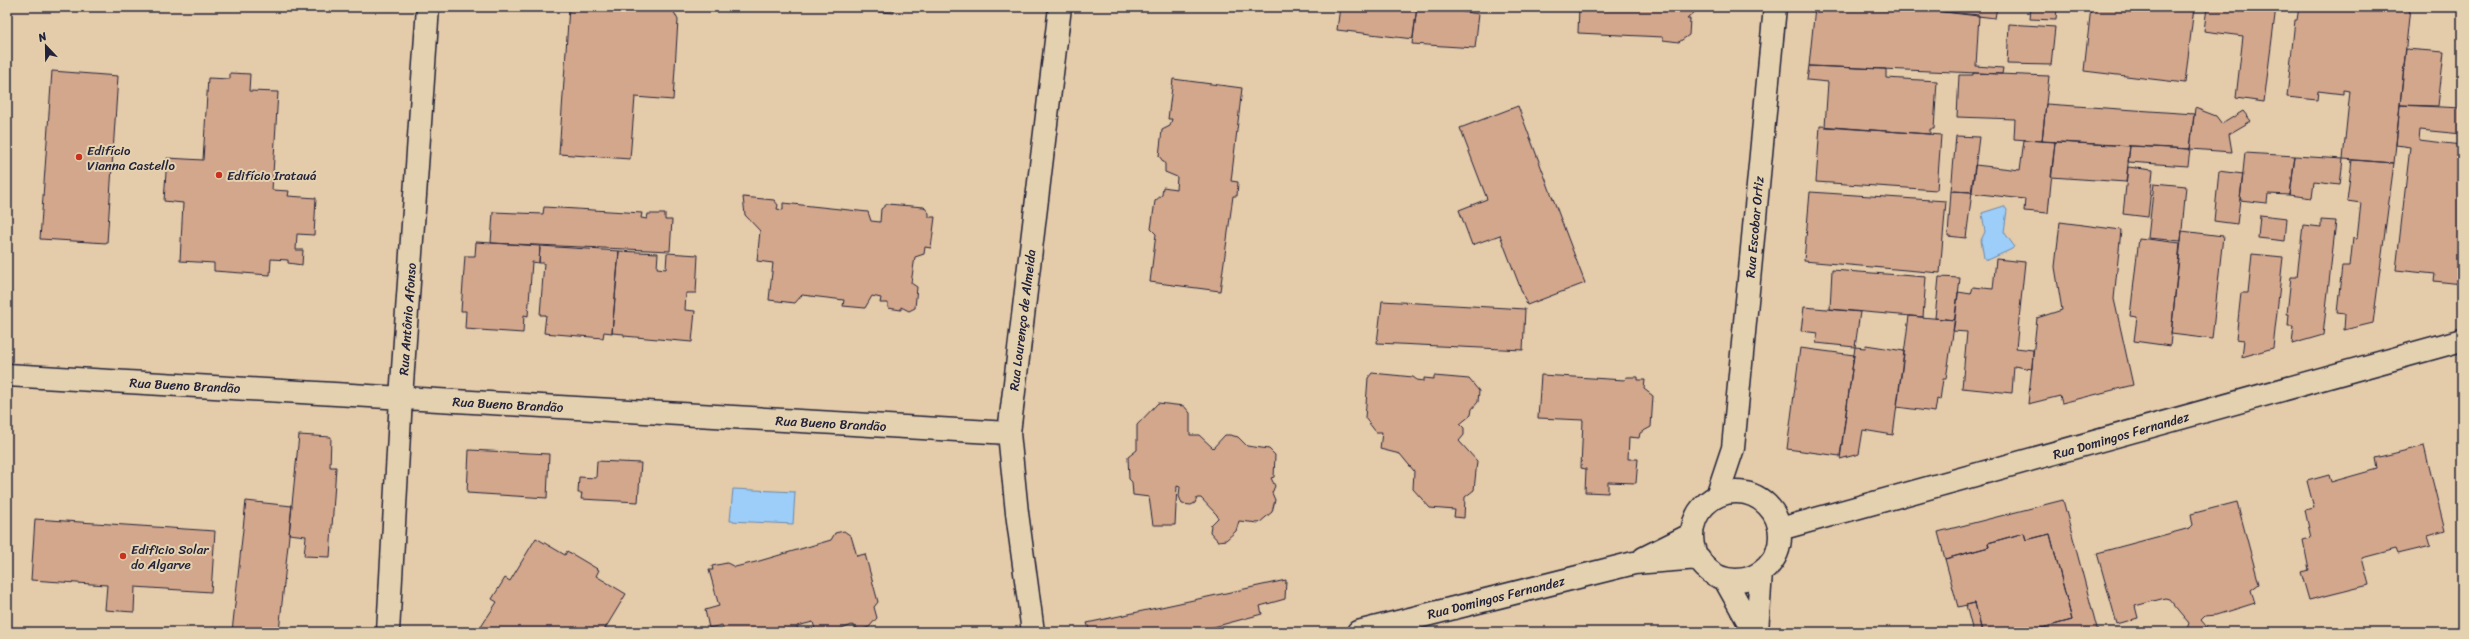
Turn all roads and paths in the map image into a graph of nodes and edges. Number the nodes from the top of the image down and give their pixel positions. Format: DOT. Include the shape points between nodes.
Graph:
graph roads {
  1 [pos="428,7"];
  2 [pos="1060,7"];
  3 [pos="1775,7"];
  4 [pos="2462,340"];
  5 [pos="7,375"];
  6 [pos="401,398"];
  7 [pos="1009,433"];
  8 [pos="1733,448"];
  9 [pos="1748,493"];
  10 [pos="1717,496"];
  11 [pos="1780,530"];
  12 [pos="1692,534"];
  13 [pos="1699,558"];
  14 [pos="1634,563"];
  15 [pos="1761,572"];
  16 [pos="1725,580"];
  17 [pos="388,632"];
  18 [pos="1033,632"];
  19 [pos="1358,632"];
  20 [pos="1754,632"];
  21 [pos="1757,632"];
  1 -- 6 [label="street, Rua Antônio Afonso"];
  2 -- 7 [label="street, Rua Lourenço de Almeida"];
  3 -- 8 [label="street, Rua Escobar Ortiz"];
  4 -- 11 [label="street, Rua Domingos Fernandez"];
  5 -- 6 [label="street, Rua Bueno Brandão"];
  6 -- 7 [label="street, Rua Bueno Brandão"];
  6 -- 17 [label="street, Rua Antônio Afonso"];
  7 -- 18 [label="street, Rua Lourenço de Almeida"];
  8 -- 9 [label="street, Rua Escobar Ortiz"];
  8 -- 10 [label="street, Rua Escobar Ortiz"];
  9 -- 10 [label="street" via="1737,492"];
  9 -- 11 [label="street" via="1768,505 1776,516"];
  10 -- 12 [label="street" via="1699,512"];
  11 -- 15 [label="street" via="1776,557"];
  12 -- 13 [label="street" via="1692,546"];
  12 -- 14 [label="street, Rua Domingos Fernandez"];
  13 -- 14 [label="street, Rua Domingos Fernandez"];
  13 -- 16 [label="street" via="1713,574"];
  14 -- 19 [label="street, Rua Domingos Fernandez"];
  15 -- 16 [label="street" via="1744,579"];
  15 -- 21 [label="street"];
  16 -- 20 [label="street"];
}
